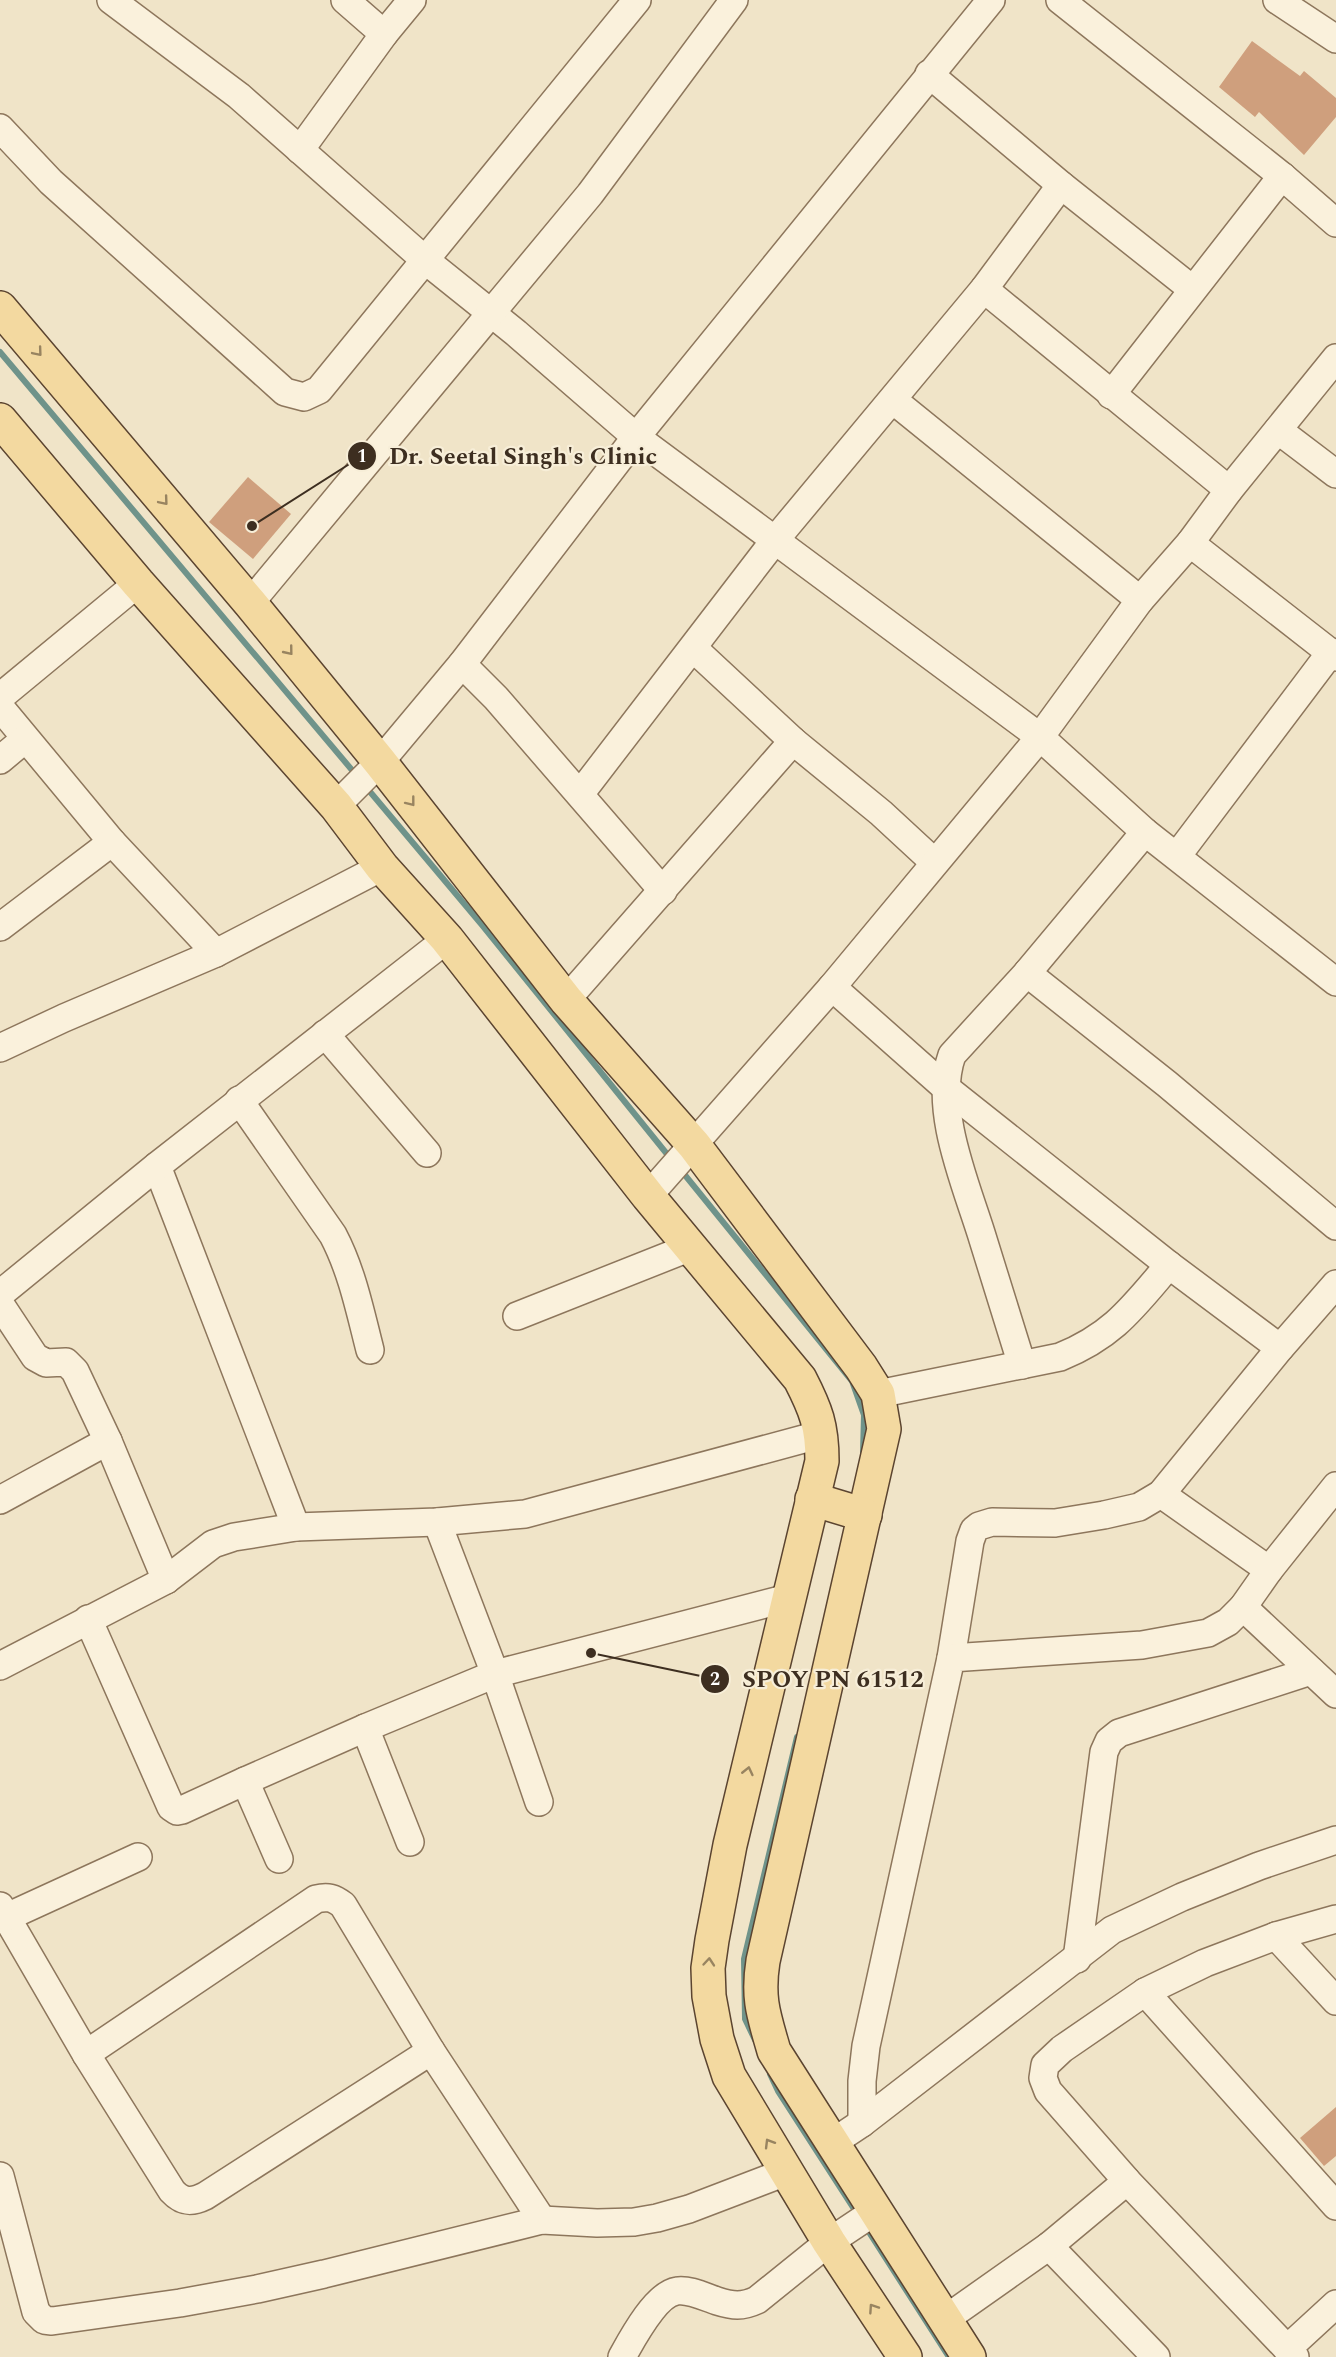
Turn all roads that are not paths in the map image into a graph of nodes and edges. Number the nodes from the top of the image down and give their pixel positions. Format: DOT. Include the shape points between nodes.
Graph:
graph roads {
  1 [pos="111,0"];
  2 [pos="345,0"];
  3 [pos="412,0"];
  4 [pos="637,0"];
  5 [pos="734,0"];
  6 [pos="991,0"];
  7 [pos="1060,0"];
  8 [pos="1277,0"];
  9 [pos="384,34"];
  10 [pos="1336,39"];
  11 [pos="929,74"];
  12 [pos="0,128"];
  13 [pos="300,150"];
  14 [pos="1282,176"];
  15 [pos="1061,185"];
  16 [pos="1336,223"];
  17 [pos="425,260"];
  18 [pos="984,289"];
  19 [pos="1192,289"];
  20 [pos="0,308"];
  21 [pos="491,312"];
  22 [pos="1336,358"];
  23 [pos="1111,395"];
  24 [pos="893,400"];
  25 [pos="1278,430"];
  26 [pos="4,431"];
  27 [pos="636,437"];
  28 [pos="1336,474"];
  29 [pos="1229,490"];
  30 [pos="775,540"];
  31 [pos="1190,543"];
  32 [pos="138,583"];
  33 [pos="1140,600"];
  34 [pos="250,603"];
  35 [pos="693,648"];
  36 [pos="1333,655"];
  37 [pos="462,664"];
  38 [pos="0,697"];
  39 [pos="0,707"];
  40 [pos="1040,737"];
  41 [pos="25,738"];
  42 [pos="793,741"];
  43 [pos="0,760"];
  44 [pos="376,766"];
  45 [pos="580,794"];
  46 [pos="342,800"];
  47 [pos="1145,832"];
  48 [pos="112,842"];
  49 [pos="1177,855"];
  50 [pos="934,862"];
  51 [pos="382,867"];
  52 [pos="663,891"];
  53 [pos="0,927"];
  54 [pos="447,939"];
  55 [pos="216,953"];
  56 [pos="1027,973"];
  57 [pos="1336,982"];
  58 [pos="832,987"];
  59 [pos="566,1000"];
  60 [pos="325,1034"];
  61 [pos="0,1048"];
  62 [pos="946,1088"];
  63 [pos="240,1100"];
  64 [pos="427,1153"];
  65 [pos="687,1153"];
  66 [pos="157,1166"];
  67 [pos="653,1190"];
  68 [pos="1336,1226"];
  69 [pos="691,1247"];
  70 [pos="1169,1265"];
  71 [pos="1336,1284"];
  72 [pos="0,1294"];
  73 [pos="0,1304"];
  74 [pos="517,1316"];
  75 [pos="1280,1348"];
  76 [pos="370,1350"];
  77 [pos="1022,1365"];
  78 [pos="878,1394"];
  79 [pos="822,1434"];
  80 [pos="108,1441"];
  81 [pos="1161,1494"];
  82 [pos="1332,1499"];
  83 [pos="0,1500"];
  84 [pos="840,1507"];
  85 [pos="438,1522"];
  86 [pos="296,1527"];
  87 [pos="1269,1570"];
  88 [pos="166,1580"];
  89 [pos="788,1598"];
  90 [pos="1243,1607"];
  91 [pos="88,1619"];
  92 [pos="951,1658"];
  93 [pos="0,1666"];
  94 [pos="1311,1671"];
  95 [pos="495,1674"];
  96 [pos="1336,1694"];
  97 [pos="365,1728"];
  98 [pos="245,1781"];
  99 [pos="539,1802"];
  100 [pos="1336,1840"];
  101 [pos="410,1842"];
  102 [pos="138,1857"];
  103 [pos="279,1859"];
  104 [pos="4,1912"];
  105 [pos="1336,1919"];
  106 [pos="1276,1935"];
  107 [pos="1077,1959"];
  108 [pos="1145,1992"];
  109 [pos="1336,2001"];
  110 [pos="431,2052"];
  111 [pos="86,2054"];
  112 [pos="862,2123"];
  113 [pos="832,2143"];
  114 [pos="786,2172"];
  115 [pos="0,2176"];
  116 [pos="1127,2181"];
  117 [pos="1336,2206"];
  118 [pos="873,2213"];
  119 [pos="542,2220"];
  120 [pos="834,2238"];
  121 [pos="1049,2246"];
  122 [pos="1336,2304"];
  123 [pos="944,2320"];
  124 [pos="1291,2353"];
  125 [pos="622,2357"];
  126 [pos="905,2357"];
  127 [pos="969,2357"];
  128 [pos="1156,2357"];
  1 -- 13 [label="street" via="238,96"];
  2 -- 9 [label="street"];
  3 -- 9 [label="street"];
  4 -- 17 [label="street"];
  5 -- 21 [label="street" via="590,194"];
  6 -- 11 [label="street"];
  7 -- 14 [label="street"];
  8 -- 10 [label="street"];
  9 -- 13 [label="street"];
  11 -- 15 [label="street"];
  11 -- 27 [label="street"];
  12 -- 17 [label="street" via="51,182 285,392 296,396 319,390"];
  13 -- 17 [label="street"];
  14 -- 16 [label="street"];
  14 -- 19 [label="street"];
  15 -- 18 [label="street"];
  15 -- 19 [label="street"];
  17 -- 21 [label="street"];
  18 -- 23 [label="street"];
  18 -- 24 [label="street"];
  19 -- 23 [label="street"];
  20 -- 34 [label="main road, one-way"];
  21 -- 27 [label="street"];
  21 -- 34 [label="street"];
  22 -- 25 [label="street"];
  23 -- 29 [label="street"];
  24 -- 30 [label="street"];
  24 -- 33 [label="street"];
  25 -- 28 [label="street"];
  25 -- 29 [label="street"];
  26 -- 32 [label="main road"];
  27 -- 30 [label="street"];
  27 -- 37 [label="street"];
  29 -- 31 [label="street"];
  30 -- 35 [label="street"];
  30 -- 40 [label="street"];
  31 -- 33 [label="street"];
  31 -- 36 [label="street"];
  32 -- 38 [label="street"];
  32 -- 46 [label="main road"];
  33 -- 40 [label="street"];
  34 -- 44 [label="main road, one-way"];
  35 -- 42 [label="street"];
  35 -- 45 [label="street"];
  36 -- 49 [label="street"];
  37 -- 44 [label="street"];
  37 -- 45 [label="street"];
  39 -- 41 [label="street"];
  40 -- 47 [label="street"];
  40 -- 50 [label="street"];
  41 -- 43 [label="street"];
  41 -- 48 [label="street"];
  42 -- 50 [label="street"];
  42 -- 52 [label="street"];
  44 -- 46 [label="street"];
  44 -- 59 [label="main road, one-way"];
  45 -- 52 [label="street"];
  46 -- 51 [label="main road"];
  47 -- 49 [label="street"];
  47 -- 56 [label="street"];
  48 -- 53 [label="street"];
  48 -- 55 [label="street"];
  49 -- 57 [label="street"];
  50 -- 58 [label="street"];
  51 -- 54 [label="main road"];
  51 -- 55 [label="street"];
  52 -- 59 [label="street"];
  54 -- 60 [label="street"];
  54 -- 67 [label="main road"];
  55 -- 61 [label="street"];
  56 -- 62 [label="street" via="952,1055 946,1071"];
  56 -- 68 [label="street"];
  58 -- 62 [label="street"];
  58 -- 65 [label="street"];
  59 -- 65 [label="main road"];
  60 -- 63 [label="street"];
  60 -- 64 [label="street"];
  62 -- 70 [label="street"];
  62 -- 77 [label="street" via="953,1141"];
  63 -- 66 [label="street"];
  63 -- 76 [label="street" via="341,1250"];
  65 -- 67 [label="street"];
  65 -- 78 [label="main road" via="861,1367"];
  66 -- 72 [label="street"];
  66 -- 86 [label="street"];
  67 -- 69 [label="main road"];
  69 -- 74 [label="street"];
  69 -- 79 [label="main road" via="800,1379"];
  70 -- 75 [label="street"];
  70 -- 77 [label="street" via="1120,1322 1097,1339 1060,1357"];
  71 -- 75 [label="street"];
  73 -- 80 [label="street" via="35,1357 46,1363 66,1362 75,1371"];
  75 -- 81 [label="street"];
  77 -- 78 [label="street"];
  78 -- 84 [label="main road" via="884,1429"];
  79 -- 84 [label="main road" via="822,1461"];
  79 -- 85 [label="street" via="525,1514"];
  80 -- 83 [label="street"];
  80 -- 88 [label="street"];
  81 -- 87 [label="street"];
  81 -- 92 [label="street" via="1139,1507 1104,1515 1055,1523 992,1522 979,1526 970,1542"];
  82 -- 87 [label="street"];
  84 -- 89 [label="main road"];
  84 -- 113 [label="main road" via="759,1987 774,2051"];
  85 -- 86 [label="street"];
  85 -- 95 [label="street"];
  86 -- 88 [label="street" via="223,1540"];
  87 -- 90 [label="street"];
  88 -- 91 [label="street"];
  89 -- 95 [label="street"];
  114 -- 89 [label="main road, one-way" via="729,2076 717,2039 708,1968 730,1845"];
  90 -- 92 [label="street" via="1228,1622 1191,1637 1142,1645"];
  90 -- 94 [label="street"];
  91 -- 93 [label="street"];
  91 -- 98 [label="street" via="171,1807 182,1810"];
  92 -- 112 [label="street" via="866,2046"];
  94 -- 96 [label="street"];
  94 -- 107 [label="street" via="1119,1733 1109,1741 1104,1752"];
  95 -- 97 [label="street"];
  95 -- 99 [label="street"];
  97 -- 98 [label="street"];
  97 -- 101 [label="street"];
  98 -- 103 [label="street"];
  100 -- 107 [label="street" via="1182,1897 1112,1930"];
  102 -- 104 [label="street"];
  104 -- 111 [label="street"];
  105 -- 106 [label="street"];
  106 -- 108 [label="street"];
  106 -- 109 [label="street"];
  107 -- 112 [label="street"];
  108 -- 116 [label="street" via="1062,2049 1043,2071 1048,2091"];
  108 -- 117 [label="street"];
  110 -- 111 [label="street" via="195,2201 179,2199 172,2191"];
  110 -- 111 [label="street" via="343,1905 326,1897 316,1899"];
  110 -- 119 [label="street"];
  112 -- 113 [label="street"];
  113 -- 118 [label="main road"];
  114 -- 119 [label="street" via="657,2218 597,2223"];
  114 -- 120 [label="main road"];
  115 -- 119 [label="street" via="36,2312 44,2320 52,2321 256,2289"];
  116 -- 121 [label="street"];
  116 -- 124 [label="street"];
  118 -- 120 [label="street"];
  118 -- 123 [label="main road"];
  120 -- 125 [label="street" via="757,2300 744,2306 687,2291 665,2295"];
  126 -- 120 [label="main road, one-way"];
  121 -- 123 [label="street"];
  121 -- 128 [label="street"];
  122 -- 124 [label="street"];
  123 -- 127 [label="main road"];
}
